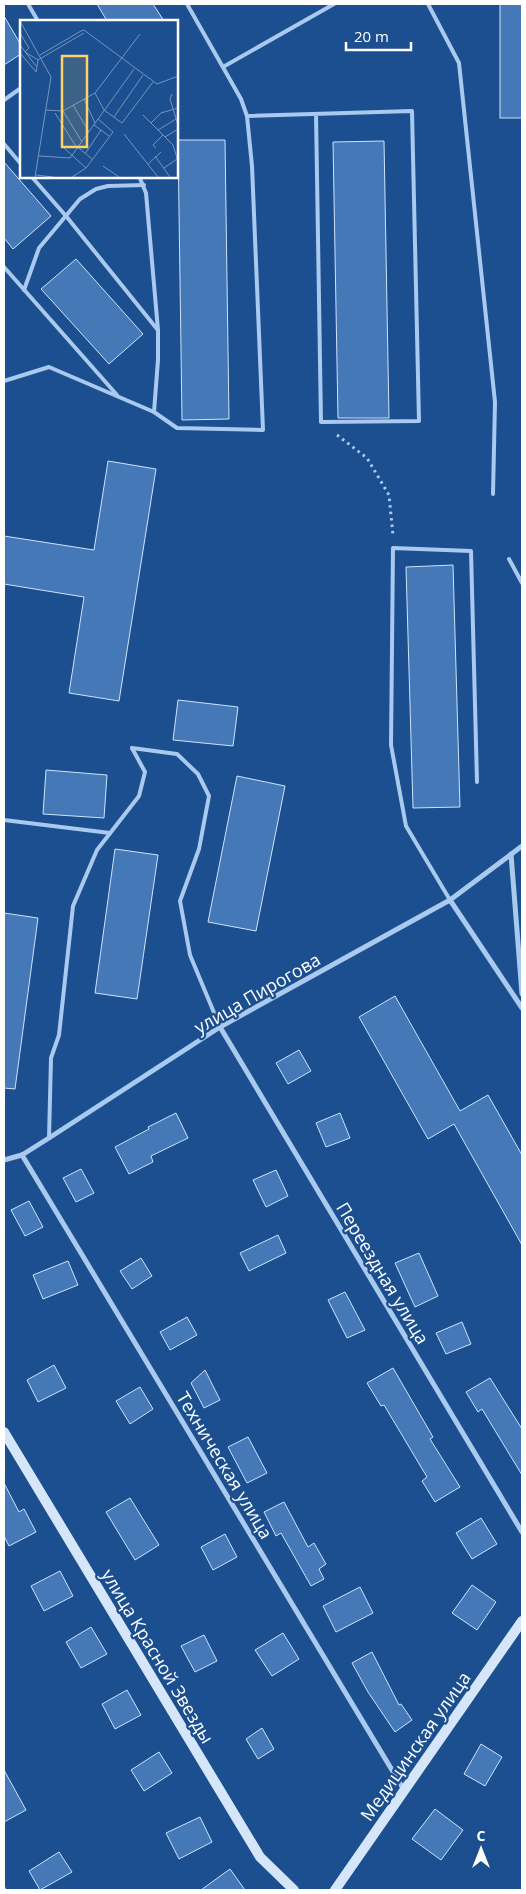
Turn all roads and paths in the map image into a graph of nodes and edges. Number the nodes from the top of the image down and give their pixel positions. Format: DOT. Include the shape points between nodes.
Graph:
graph roads {
  1 [pos="28,4"];
  2 [pos="187,4"];
  3 [pos="334,4"];
  4 [pos="428,4"];
  5 [pos="37,20"];
  6 [pos="223,67"];
  7 [pos="20,89"];
  8 [pos="4,100"];
  9 [pos="316,114"];
  10 [pos="247,116"];
  11 [pos="4,144"];
  12 [pos="20,163"];
  13 [pos="34,178"];
  14 [pos="140,178"];
  15 [pos="144,185"];
  16 [pos="66,216"];
  17 [pos="4,267"];
  18 [pos="24,290"];
  19 [pos="158,330"];
  20 [pos="4,380"];
  21 [pos="118,396"];
  22 [pos="154,412"];
  23 [pos="321,422"];
  24 [pos="493,494"];
  25 [pos="393,548"];
  26 [pos="509,559"];
  27 [pos="522,582"];
  28 [pos="477,782"];
  29 [pos="4,820"];
  30 [pos="110,833"];
  31 [pos="522,846"];
  32 [pos="511,854"];
  33 [pos="450,900"];
  34 [pos="522,994"];
  35 [pos="522,1008"];
  36 [pos="220,1027"];
  37 [pos="49,1138"];
  38 [pos="22,1155"];
  39 [pos="4,1160"];
  40 [pos="4,1432"];
  41 [pos="522,1532"];
  42 [pos="522,1621"];
  43 [pos="404,1790"];
  44 [pos="294,1890"];
  45 [pos="335,1890"];
  1 -- 5 [label="lane"];
  2 -- 6 [label="lane"];
  3 -- 6 [label="lane"];
  4 -- 24 [label="lane" via="459,63 496,402"];
  6 -- 10 [label="lane"];
  7 -- 8 [label="lane"];
  9 -- 10 [label="lane"];
  9 -- 23 [label="lane"];
  9 -- 23 [label="lane" via="412,111 419,421"];
  10 -- 22 [label="lane" via="263,430 177,428"];
  11 -- 12 [label="lane"];
  13 -- 16 [label="lane"];
  14 -- 15 [label="lane"];
  15 -- 16 [label="lane" via="96,189 80,199"];
  15 -- 19 [label="lane"];
  16 -- 18 [label="lane" via="39,248"];
  16 -- 19 [label="lane"];
  17 -- 18 [label="lane"];
  18 -- 21 [label="lane"];
  19 -- 22 [label="lane"];
  20 -- 21 [label="lane" via="49,367"];
  21 -- 22 [label="lane"];
  23 -- 25 [label="path" via="366,458 389,495 394,525"];
  25 -- 28 [label="lane" via="471,551"];
  25 -- 33 [label="lane" via="390,745 406,826"];
  26 -- 27 [label="lane"];
  29 -- 30 [label="lane"];
  30 -- 36 [label="lane" via="139,796 145,772 132,748 177,754 198,774 209,796 199,849 180,901 190,956"];
  30 -- 37 [label="lane" via="97,850 73,906 59,1035 51,1058"];
  31 -- 32 [label="street, улица Пирогова"];
  32 -- 33 [label="street, улица Пирогова"];
  32 -- 34 [label="street"];
  33 -- 35 [label="street"];
  33 -- 36 [label="street, улица Пирогова"];
  36 -- 37 [label="street, улица Пирогова"];
  36 -- 41 [label="street, Переездная улица"];
  37 -- 38 [label="street, улица Пирогова"];
  38 -- 39 [label="street, улица Пирогова"];
  38 -- 43 [label="street, Техническая улица"];
  40 -- 44 [label="street, улица Красной Звезды" via="260,1857"];
  42 -- 43 [label="street, Медицинская улица"];
  43 -- 45 [label="street, Медицинская улица"];
}
